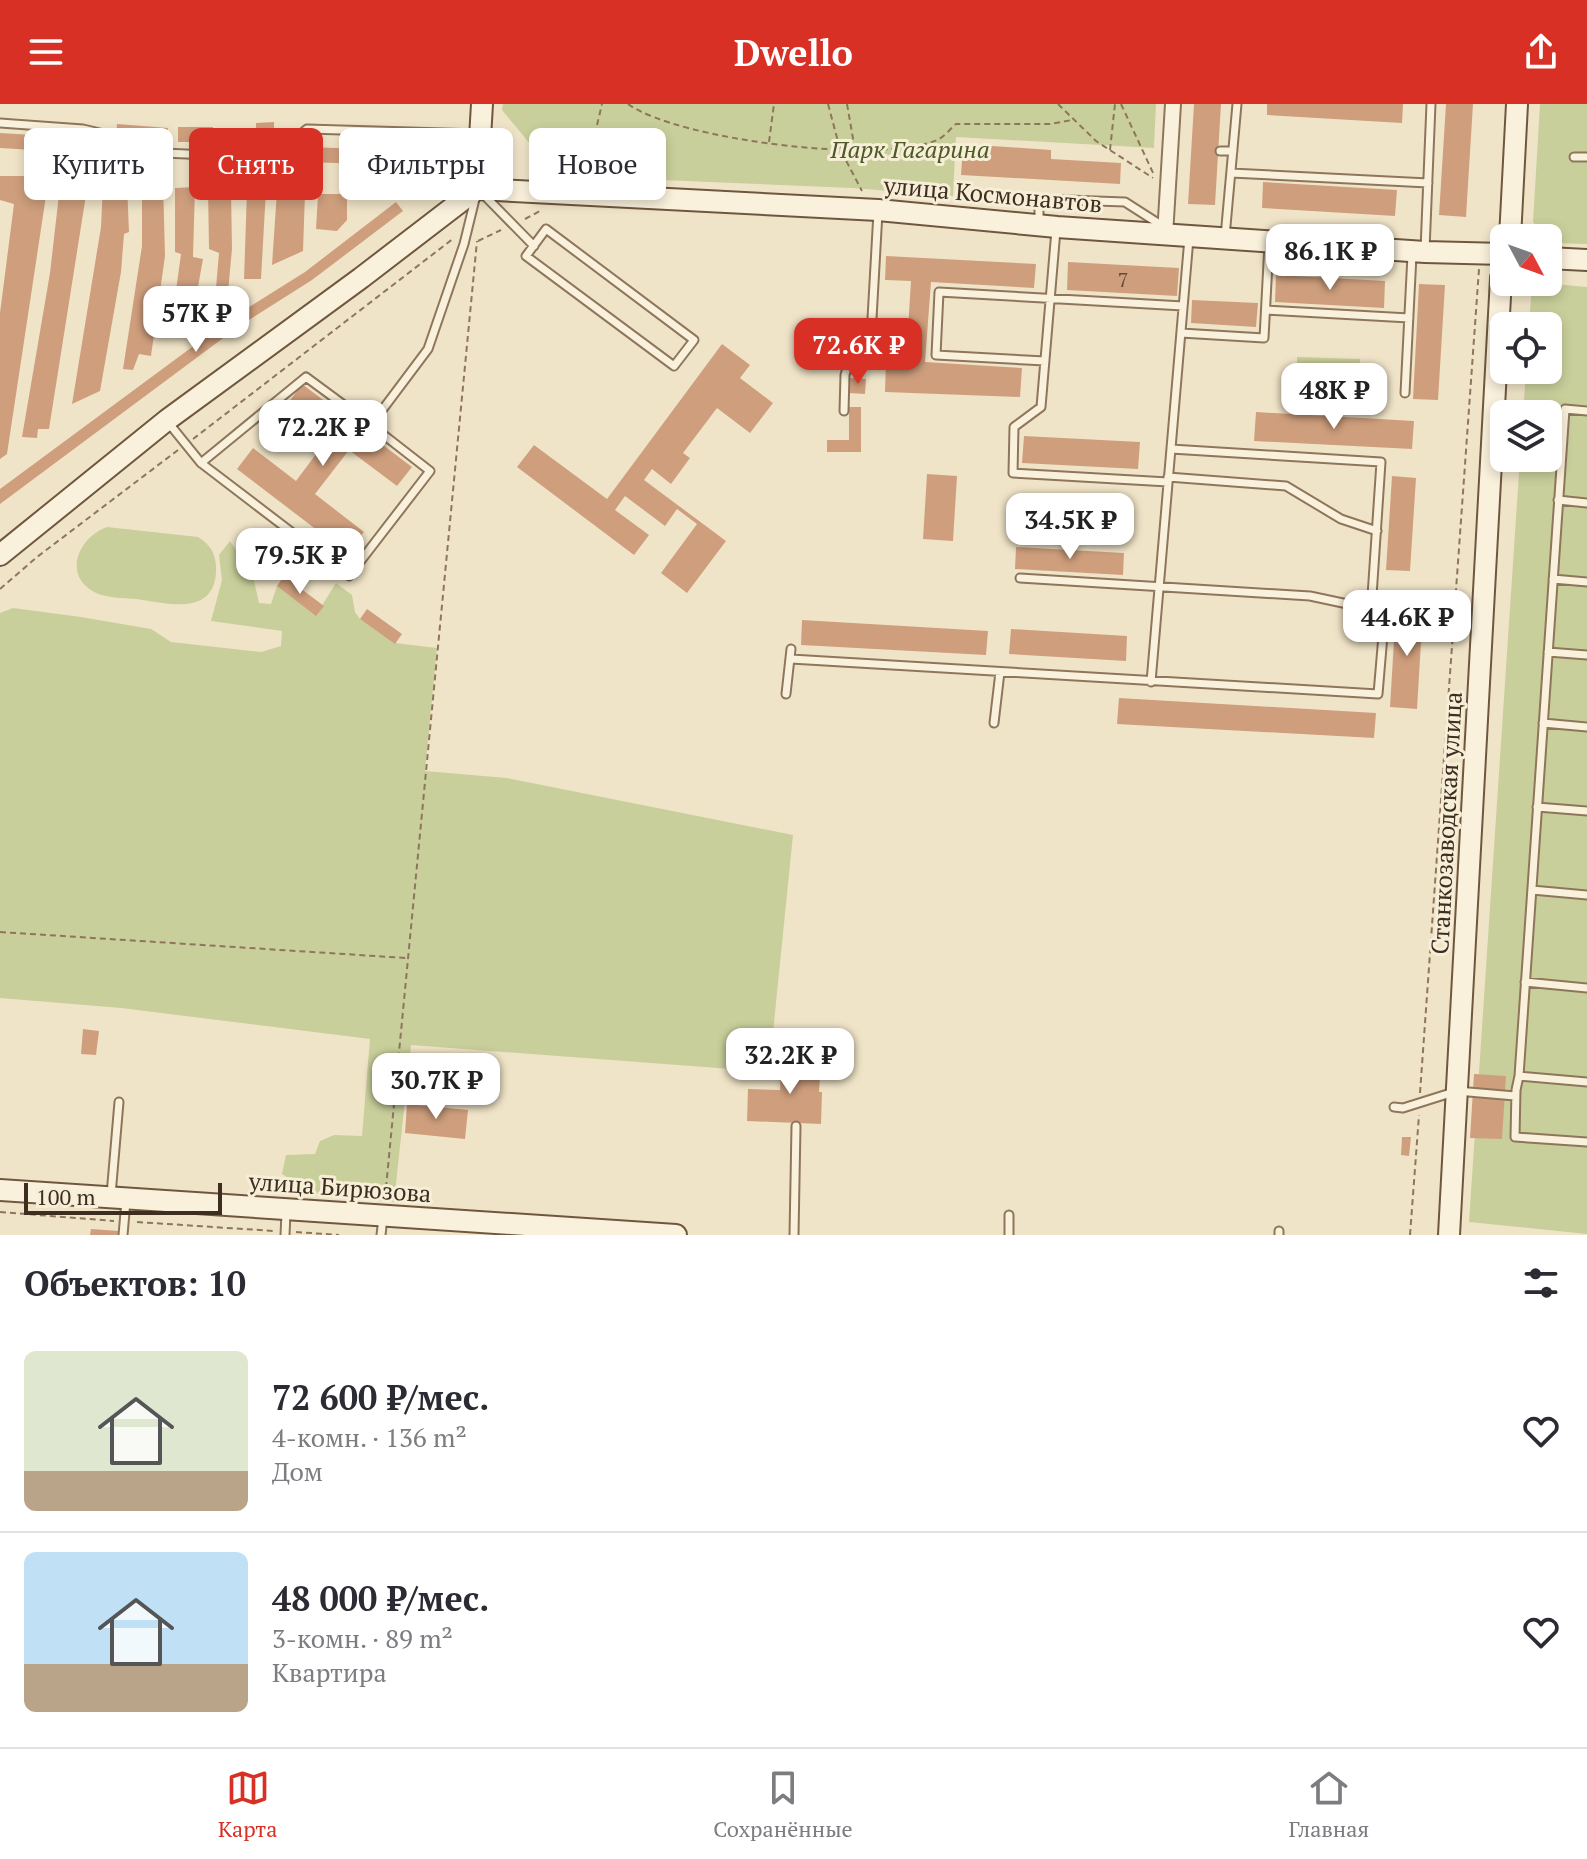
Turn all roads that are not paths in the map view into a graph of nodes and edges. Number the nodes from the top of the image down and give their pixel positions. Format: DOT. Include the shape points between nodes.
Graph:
graph roads {
  1 [pos="482,104"];
  2 [pos="1173,104"];
  3 [pos="1237,104"];
  4 [pos="1431,104"];
  5 [pos="1517,104"];
  6 [pos="0,123"];
  7 [pos="481,128"];
  8 [pos="339,130"];
  9 [pos="1220,151"];
  10 [pos="1233,151"];
  11 [pos="1574,157"];
  12 [pos="1587,157"];
  13 [pos="1231,173"];
  14 [pos="1428,183"];
  15 [pos="513,191"];
  16 [pos="463,200"];
  17 [pos="475,200"];
  18 [pos="488,200"];
  19 [pos="875,210"];
  20 [pos="1511,224"];
  21 [pos="1048,227"];
  22 [pos="1165,231"];
  23 [pos="1189,236"];
  24 [pos="1225,239"];
  25 [pos="1270,242"];
  26 [pos="534,246"];
  27 [pos="1419,252"];
  28 [pos="1490,253"];
  29 [pos="1562,259"];
  30 [pos="1587,260"];
  31 [pos="1500,296"];
  32 [pos="1050,298"];
  33 [pos="1183,306"];
  34 [pos="1266,310"];
  35 [pos="1409,318"];
  36 [pos="1181,333"];
  37 [pos="871,338"];
  38 [pos="870,354"];
  39 [pos="1045,361"];
  40 [pos="1405,393"];
  41 [pos="844,411"];
  42 [pos="1587,411"];
  43 [pos="167,420"];
  44 [pos="371,425"];
  45 [pos="1171,449"];
  46 [pos="201,463"];
  47 [pos="1168,480"];
  48 [pos="1558,500"];
  49 [pos="1587,503"];
  50 [pos="1377,531"];
  51 [pos="0,555"];
  52 [pos="1020,578"];
  53 [pos="1553,579"];
  54 [pos="1587,582"];
  55 [pos="1159,587"];
  56 [pos="1371,611"];
  57 [pos="791,649"];
  58 [pos="1548,652"];
  59 [pos="1587,655"];
  60 [pos="791,659"];
  61 [pos="1000,672"];
  62 [pos="1151,682"];
  63 [pos="786,694"];
  64 [pos="994,723"];
  65 [pos="1543,723"];
  66 [pos="1587,727"];
  67 [pos="1537,807"];
  68 [pos="1587,811"];
  69 [pos="1532,890"];
  70 [pos="1587,895"];
  71 [pos="1525,982"];
  72 [pos="1587,988"];
  73 [pos="1519,1076"];
  74 [pos="1587,1082"];
  75 [pos="1457,1091"];
  76 [pos="1515,1096"];
  77 [pos="119,1102"];
  78 [pos="1394,1107"];
  79 [pos="796,1126"];
  80 [pos="1587,1142"];
  81 [pos="0,1190"];
  82 [pos="119,1198"];
  83 [pos="287,1209"];
  84 [pos="1009,1215"];
  85 [pos="382,1225"];
  86 [pos="471,1228"];
  87 [pos="285,1233"];
  88 [pos="654,1234"];
  89 [pos="123,1235"];
  90 [pos="676,1235"];
  91 [pos="794,1235"];
  92 [pos="1009,1235"];
  93 [pos="1449,1235"];
  1 -- 7 [label="street"];
  2 -- 22 [label="street"];
  3 -- 10 [label="lane"];
  4 -- 14 [label="lane"];
  5 -- 20 [label="street"];
  6 -- 8 [label="lane" via="83,129 104,134 121,151 271,158 307,129"];
  9 -- 10 [label="lane"];
  10 -- 13 [label="lane"];
  11 -- 12 [label="lane"];
  13 -- 14 [label="lane"];
  13 -- 24 [label="lane"];
  14 -- 27 [label="lane"];
  15 -- 19 [label="street, улица Космонавтов"];
  16 -- 43 [label="street"];
  17 -- 44 [label="lane" via="428,349"];
  18 -- 26 [label="lane"];
  19 -- 21 [label="street, улица Космонавтов"];
  19 -- 37 [label="lane"];
  21 -- 22 [label="street, улица Космонавтов"];
  21 -- 22 [label="lane" via="1039,199 1125,202"];
  21 -- 32 [label="lane"];
  22 -- 23 [label="street, улица Космонавтов"];
  23 -- 24 [label="street, улица Космонавтов"];
  23 -- 33 [label="lane"];
  24 -- 25 [label="street, улица Космонавтов"];
  25 -- 27 [label="street, улица Космонавтов"];
  25 -- 34 [label="lane"];
  26 -- 26 [label="lane" via="546,229 694,340 674,366 526,256"];
  27 -- 28 [label="street, улица Космонавтов"];
  27 -- 35 [label="lane"];
  29 -- 30 [label="street"];
  31 -- 75 [label="street, Станкозаводская улица"];
  32 -- 33 [label="lane"];
  32 -- 39 [label="lane"];
  32 -- 39 [label="lane" via="939,292 936,355"];
  33 -- 36 [label="lane"];
  34 -- 35 [label="lane"];
  34 -- 36 [label="lane" via="1264,338"];
  35 -- 40 [label="lane"];
  36 -- 45 [label="lane"];
  37 -- 38 [label="lane"];
  37 -- 41 [label="lane" via="853,348 845,375"];
  39 -- 47 [label="lane" via="1041,407 1014,427 1013,473"];
  42 -- 48 [label="lane" via="1565,409"];
  43 -- 46 [label="lane"];
  43 -- 51 [label="street"];
  44 -- 46 [label="lane" via="306,377"];
  44 -- 46 [label="lane" via="430,471 349,576"];
  45 -- 47 [label="lane"];
  45 -- 50 [label="lane" via="1381,462"];
  47 -- 50 [label="lane" via="1286,486 1341,519"];
  47 -- 55 [label="lane"];
  48 -- 49 [label="lane"];
  48 -- 53 [label="lane"];
  50 -- 56 [label="lane"];
  52 -- 55 [label="lane"];
  53 -- 54 [label="lane"];
  53 -- 58 [label="lane"];
  55 -- 56 [label="lane" via="1310,596"];
  55 -- 62 [label="lane"];
  56 -- 62 [label="lane" via="1385,612 1378,694"];
  57 -- 60 [label="lane"];
  58 -- 59 [label="lane"];
  58 -- 65 [label="lane"];
  60 -- 61 [label="lane"];
  60 -- 63 [label="lane"];
  61 -- 62 [label="lane"];
  61 -- 64 [label="lane"];
  65 -- 66 [label="lane"];
  65 -- 67 [label="lane"];
  67 -- 68 [label="lane"];
  67 -- 69 [label="lane"];
  69 -- 70 [label="lane"];
  69 -- 71 [label="lane"];
  71 -- 72 [label="lane"];
  71 -- 73 [label="lane"];
  73 -- 74 [label="lane"];
  73 -- 76 [label="lane"];
  75 -- 76 [label="lane"];
  75 -- 78 [label="lane"];
  75 -- 93 [label="street, Станкозаводская улица"];
  76 -- 80 [label="lane" via="1515,1137"];
  77 -- 82 [label="lane"];
  79 -- 91 [label="lane"];
  81 -- 82 [label="street, улица Бирюзова"];
  82 -- 83 [label="street, улица Бирюзова"];
  82 -- 89 [label="lane"];
  83 -- 85 [label="street, улица Бирюзова"];
  83 -- 87 [label="lane"];
  84 -- 92 [label="lane"];
  85 -- 86 [label="street, улица Бирюзова"];
  86 -- 88 [label="street, улица Бирюзова"];
  88 -- 90 [label="street, улица Бирюзова"];
}
